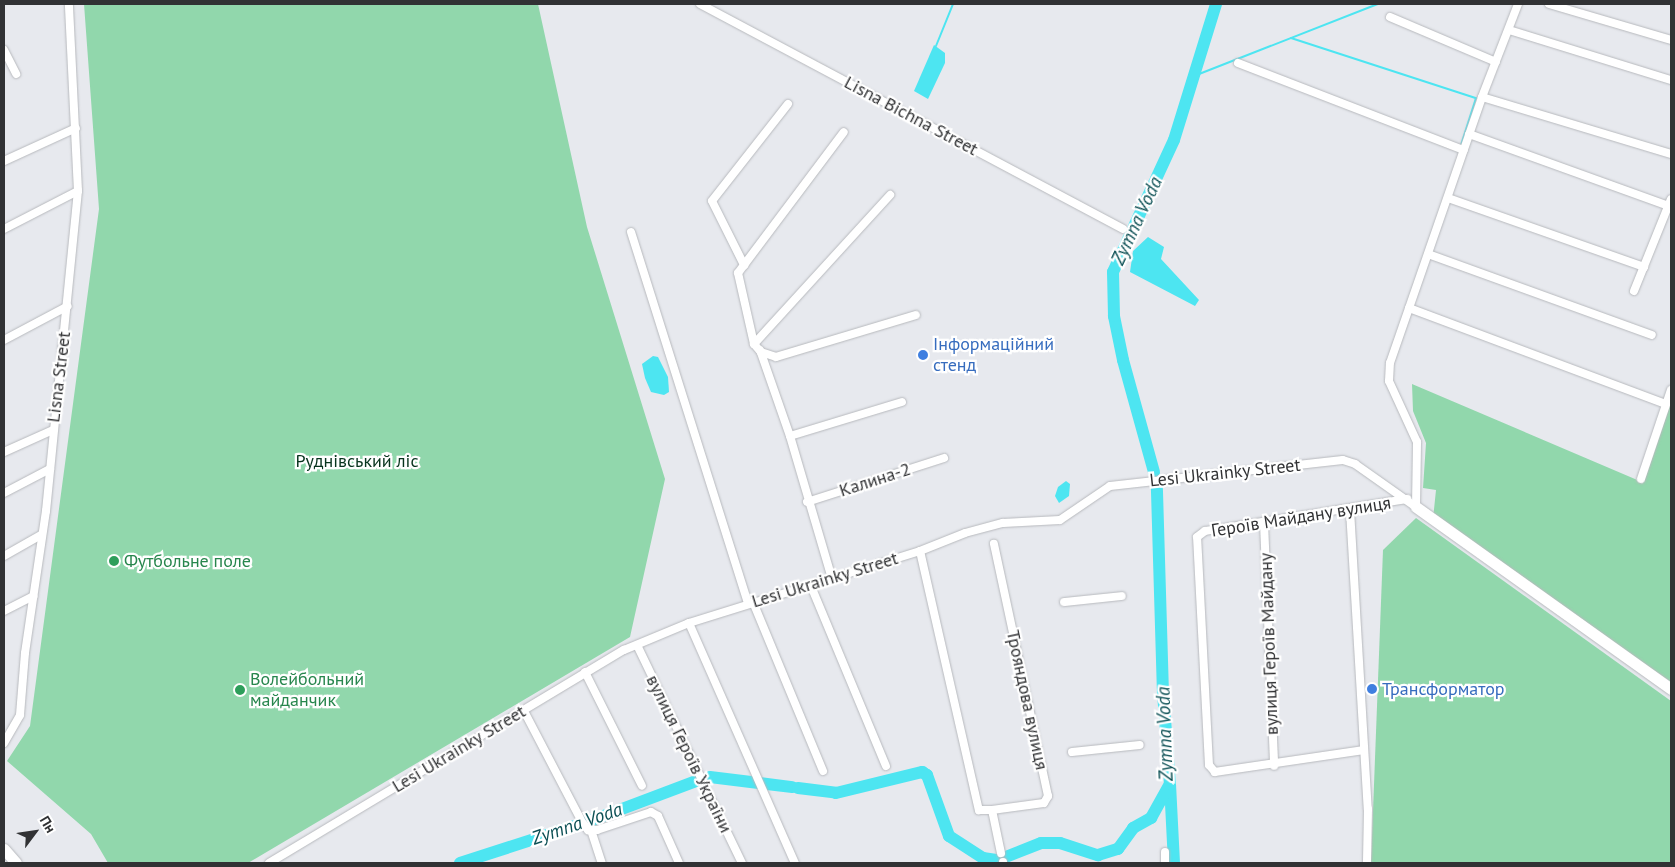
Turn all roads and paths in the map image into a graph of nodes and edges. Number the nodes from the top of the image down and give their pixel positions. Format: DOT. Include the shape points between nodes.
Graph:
graph roads {
  1 [pos="69,4"];
  2 [pos="700,4"];
  3 [pos="1518,4"];
  4 [pos="1549,4"];
  5 [pos="1390,17"];
  6 [pos="1509,30"];
  7 [pos="1671,40"];
  8 [pos="4,50"];
  9 [pos="1496,62"];
  10 [pos="1238,63"];
  11 [pos="16,74"];
  12 [pos="1671,80"];
  13 [pos="1482,97"];
  14 [pos="788,104"];
  15 [pos="76,128"];
  16 [pos="844,132"];
  17 [pos="1469,134"];
  18 [pos="1464,150"];
  19 [pos="1671,154"];
  20 [pos="4,161"];
  21 [pos="78,191"];
  22 [pos="890,195"];
  23 [pos="1448,198"];
  24 [pos="1670,202"];
  25 [pos="4,229"];
  26 [pos="1123,229"];
  27 [pos="631,232"];
  28 [pos="1428,254"];
  29 [pos="744,265"];
  30 [pos="1644,267"];
  31 [pos="1634,291"];
  32 [pos="68,306"];
  33 [pos="1409,308"];
  34 [pos="916,315"];
  35 [pos="1652,335"];
  36 [pos="4,340"];
  37 [pos="756,341"];
  38 [pos="761,352"];
  39 [pos="1671,390"];
  40 [pos="902,402"];
  41 [pos="1666,404"];
  42 [pos="53,430"];
  43 [pos="790,436"];
  44 [pos="4,452"];
  45 [pos="944,458"];
  46 [pos="50,469"];
  47 [pos="1641,479"];
  48 [pos="4,493"];
  49 [pos="1407,499"];
  50 [pos="807,502"];
  51 [pos="1416,507"];
  52 [pos="1350,510"];
  53 [pos="1264,523"];
  54 [pos="41,535"];
  55 [pos="994,544"];
  56 [pos="920,551"];
  57 [pos="4,556"];
  58 [pos="832,579"];
  59 [pos="811,586"];
  60 [pos="33,596"];
  61 [pos="1122,596"];
  62 [pos="1064,602"];
  63 [pos="751,603"];
  64 [pos="4,611"];
  65 [pos="689,623"];
  66 [pos="637,645"];
  67 [pos="585,672"];
  68 [pos="1671,689"];
  69 [pos="524,711"];
  70 [pos="4,744"];
  71 [pos="1140,745"];
  72 [pos="1364,750"];
  73 [pos="1072,752"];
  74 [pos="886,766"];
  75 [pos="1274,766"];
  76 [pos="823,771"];
  77 [pos="642,786"];
  78 [pos="992,810"];
  79 [pos="591,830"];
  80 [pos="4,849"];
  81 [pos="1165,852"];
  82 [pos="1001,853"];
  83 [pos="16,863"];
  84 [pos="269,863"];
  85 [pos="602,863"];
  86 [pos="679,863"];
  87 [pos="742,863"];
  88 [pos="795,863"];
  89 [pos="1166,863"];
  90 [pos="1367,863"];
  1 -- 15 [label="street, Lisna Street"];
  2 -- 26 [label="street, Lisna Bichna Street"];
  3 -- 6 [label="street"];
  4 -- 7 [label="street"];
  5 -- 9 [label="street"];
  6 -- 9 [label="street"];
  6 -- 12 [label="street"];
  8 -- 11 [label="street"];
  9 -- 13 [label="street"];
  10 -- 18 [label="street"];
  13 -- 17 [label="street"];
  13 -- 19 [label="street"];
  14 -- 29 [label="street" via="712,201"];
  15 -- 20 [label="street"];
  15 -- 21 [label="street, Lisna Street"];
  16 -- 29 [label="street"];
  17 -- 18 [label="street"];
  17 -- 24 [label="street"];
  18 -- 23 [label="street"];
  21 -- 25 [label="street"];
  21 -- 32 [label="street, Lisna Street"];
  22 -- 37 [label="street"];
  23 -- 28 [label="street"];
  23 -- 30 [label="street"];
  24 -- 30 [label="street"];
  27 -- 63 [label="street"];
  28 -- 33 [label="street"];
  28 -- 35 [label="street"];
  29 -- 37 [label="street" via="738,273"];
  30 -- 31 [label="street"];
  32 -- 36 [label="street"];
  32 -- 42 [label="street, Lisna Street"];
  33 -- 41 [label="street"];
  33 -- 51 [label="street" via="1395,344 1389,381 1417,442"];
  34 -- 38 [label="street" via="776,357"];
  37 -- 38 [label="street"];
  38 -- 43 [label="street"];
  39 -- 41 [label="street"];
  40 -- 43 [label="street"];
  41 -- 47 [label="street"];
  42 -- 44 [label="street"];
  42 -- 46 [label="street, Lisna Street"];
  43 -- 50 [label="street"];
  45 -- 50 [label="street, Калина-2"];
  46 -- 48 [label="street"];
  46 -- 54 [label="street, Lisna Street"];
  49 -- 51 [label="street, Lesi Ukrainky Street"];
  49 -- 52 [label="street, Героїв Майдану вулиця"];
  49 -- 56 [label="street, Lesi Ukrainky Street" via="1343,460 1110,486 1060,520 1003,523"];
  50 -- 58 [label="street"];
  51 -- 68 [label="street"];
  52 -- 53 [label="street, Героїв Майдану вулиця"];
  52 -- 72 [label="street"];
  53 -- 75 [label="street, вулиця Героїв Майдану"];
  53 -- 75 [label="street, Героїв Майдану вулиця" via="1205,531 1197,537 1209,765 1216,772"];
  54 -- 57 [label="street"];
  54 -- 60 [label="street, Lisna Street"];
  55 -- 78 [label="street, Трояндова вулиця" via="1048,796 1044,802"];
  56 -- 58 [label="street, Lesi Ukrainky Street"];
  56 -- 78 [label="street" via="979,810"];
  58 -- 59 [label="street, Lesi Ukrainky Street"];
  59 -- 63 [label="street, Lesi Ukrainky Street"];
  59 -- 74 [label="street"];
  60 -- 64 [label="street"];
  60 -- 70 [label="street, Lisna Street" via="20,715"];
  61 -- 62 [label="street"];
  63 -- 65 [label="street, Lesi Ukrainky Street"];
  63 -- 76 [label="street"];
  65 -- 66 [label="street, Lesi Ukrainky Street"];
  65 -- 88 [label="street"];
  66 -- 67 [label="street, Lesi Ukrainky Street"];
  66 -- 87 [label="street, вулиця Героїв України"];
  67 -- 69 [label="street, Lesi Ukrainky Street"];
  67 -- 77 [label="street"];
  69 -- 79 [label="street" via="582,821"];
  69 -- 84 [label="street, Lesi Ukrainky Street"];
  71 -- 73 [label="street"];
  72 -- 75 [label="street"];
  72 -- 90 [label="street" via="1369,832"];
  78 -- 82 [label="street"];
  79 -- 85 [label="street"];
  79 -- 86 [label="street" via="651,812 658,816"];
  80 -- 83 [label="street"];
  81 -- 89 [label="street"];
}
